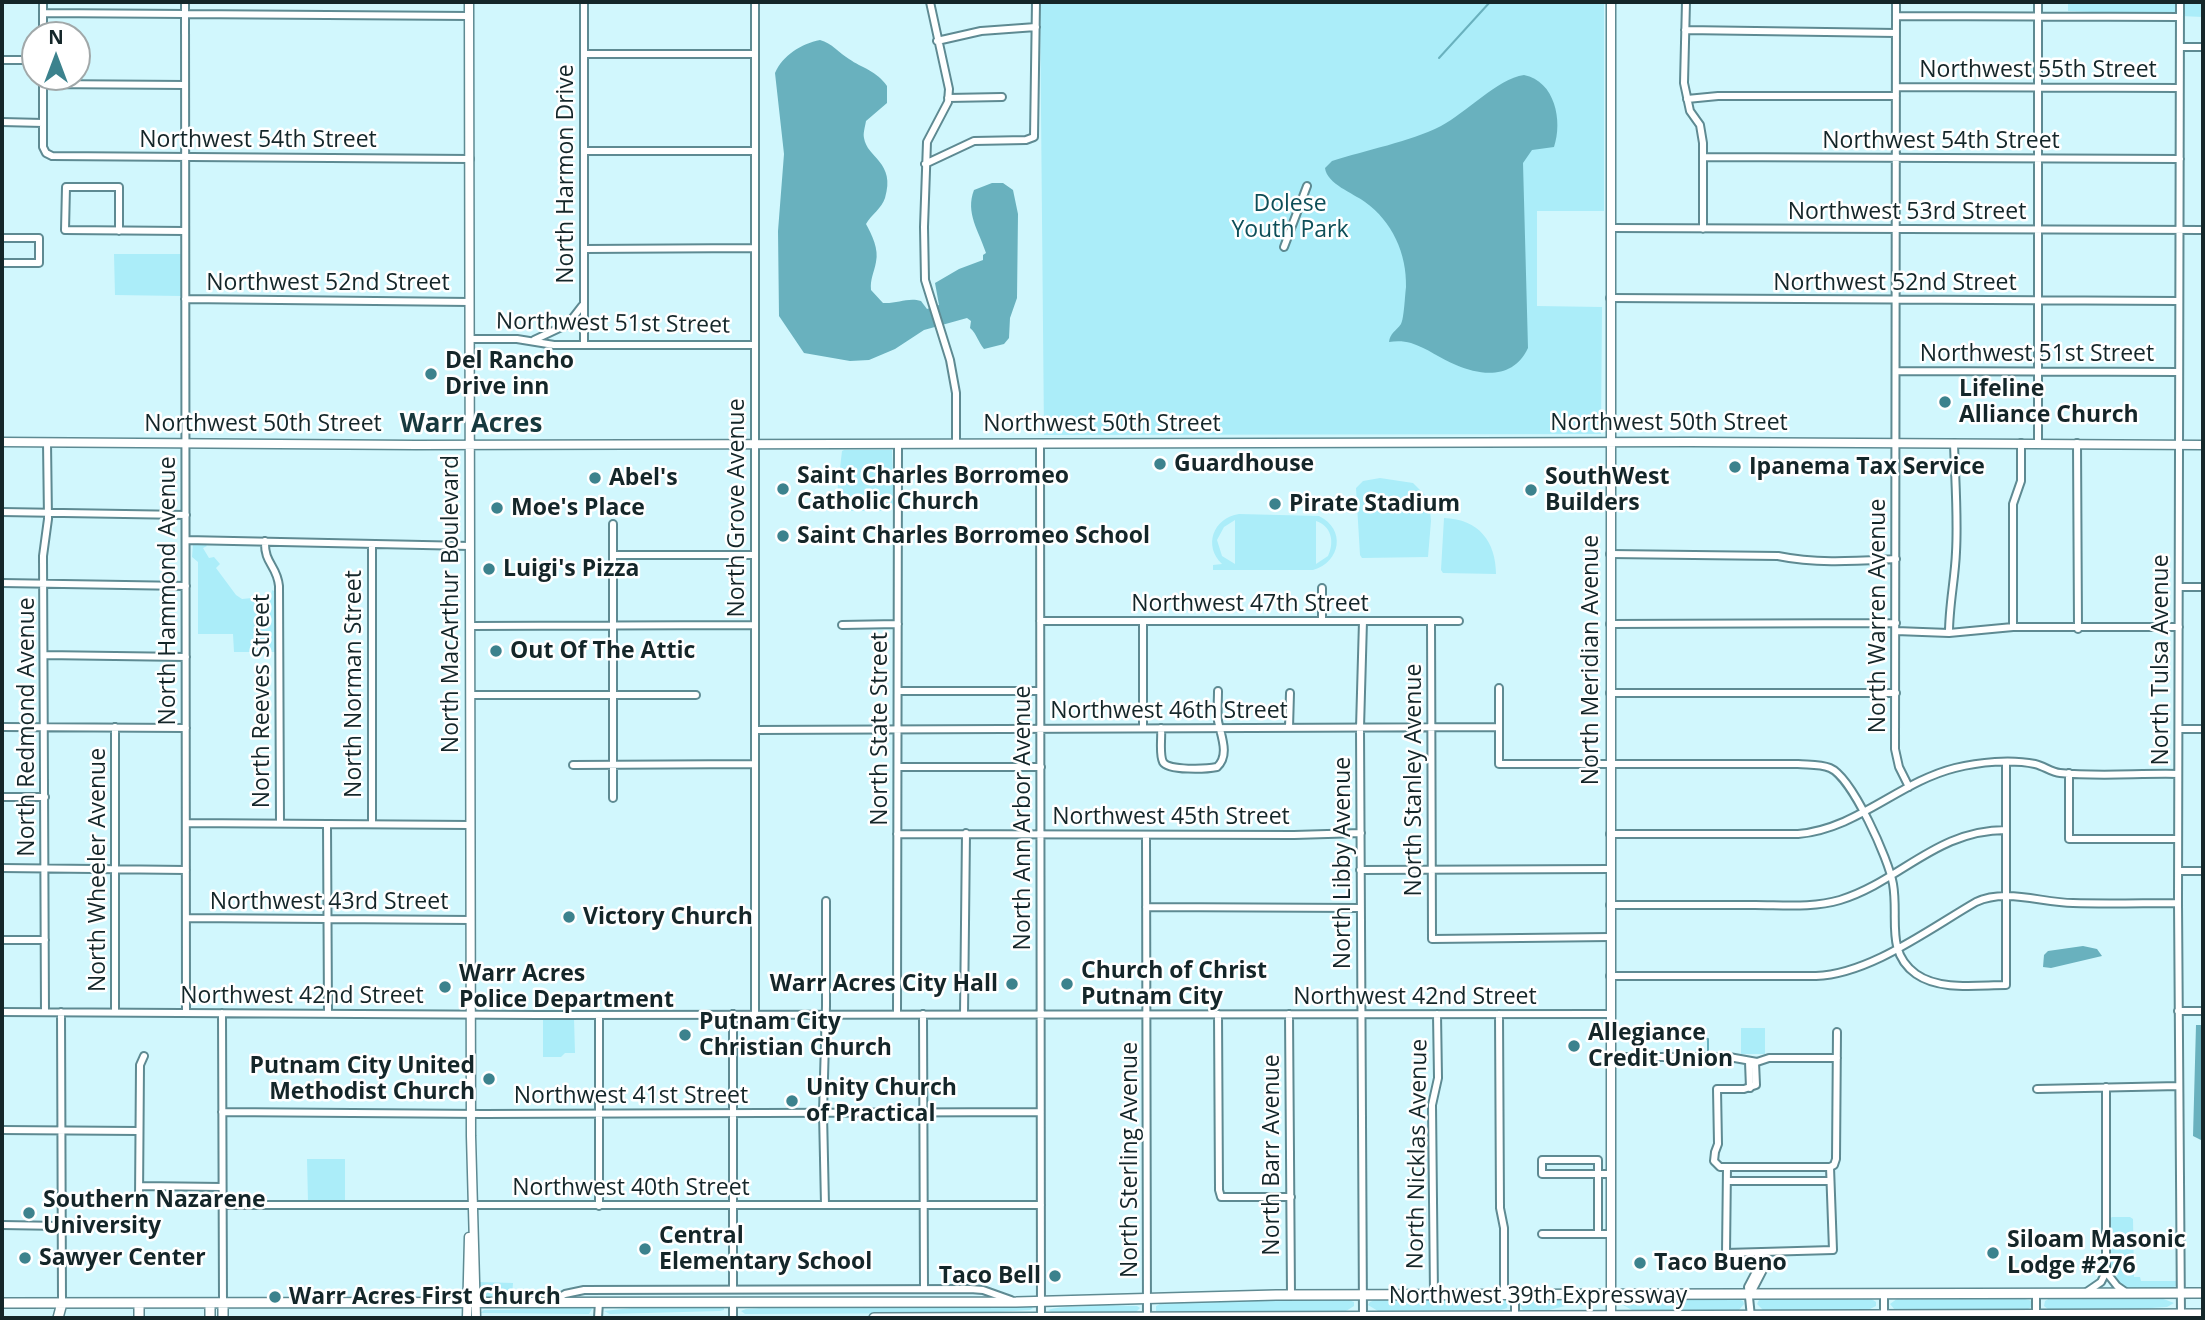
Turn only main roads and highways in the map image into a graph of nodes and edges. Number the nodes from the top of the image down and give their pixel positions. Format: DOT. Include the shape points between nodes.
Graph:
graph roads {
  1 [pos="469,2"];
  2 [pos="1611,2"];
  3 [pos="2,442"];
  4 [pos="1610,442"];
  5 [pos="470,445"];
  6 [pos="2203,445"];
  7 [pos="2203,1293"];
  8 [pos="1611,1294"];
  9 [pos="2,1303"];
  10 [pos="62,1303"];
  11 [pos="139,1303"];
  12 [pos="210,1303"];
  13 [pos="223,1303"];
  14 [pos="471,1303"];
  15 [pos="2203,1314"];
  16 [pos="1611,1316"];
  17 [pos="1751,1316"];
  18 [pos="1884,1316"];
  19 [pos="1961,1316"];
  20 [pos="2036,1316"];
  21 [pos="2181,1316"];
  22 [pos="1147,1317"];
  23 [pos="1326,1317"];
  24 [pos="1433,1317"];
  25 [pos="1515,1317"];
  26 [pos="58,1318"];
  27 [pos="139,1318"];
  28 [pos="210,1318"];
  29 [pos="223,1318"];
  30 [pos="467,1318"];
  31 [pos="476,1318"];
  32 [pos="874,1318"];
  33 [pos="1041,1318"];
  1 -- 5 [label="main road, North MacArthur Boulevard"];
  2 -- 4 [label="main road, North Meridian Avenue"];
  3 -- 5 [label="main road, Northwest 50th Street"];
  4 -- 5 [label="main road, Northwest 50th Street"];
  4 -- 6 [label="main road, Northwest 50th Street"];
  4 -- 8 [label="main road, North Meridian Avenue"];
  5 -- 14 [label="main road, North MacArthur Boulevard"];
  7 -- 8 [label="highway, Northwest 39th Expressway"];
  8 -- 14 [label="highway, Northwest 39th Expressway"];
  8 -- 16 [label="main road, North Meridian Avenue"];
  9 -- 10 [label="highway, Northwest 39th Expressway"];
  10 -- 11 [label="highway, Northwest 39th Expressway"];
  10 -- 26 [label="highway"];
  11 -- 12 [label="highway, Northwest 39th Expressway"];
  11 -- 27 [label="highway"];
  12 -- 13 [label="highway, Northwest 39th Expressway"];
  12 -- 28 [label="highway"];
  13 -- 14 [label="highway, Northwest 39th Expressway"];
  13 -- 29 [label="highway"];
  14 -- 30 [label="main road, North MacArthur Boulevard"];
  14 -- 31 [label="main road, North MacArthur Boulevard"];
  15 -- 21 [label="highway, Northwest 39th Expressway"];
  16 -- 17 [label="highway, Northwest 39th Expressway"];
  16 -- 25 [label="highway, Northwest 39th Expressway"];
  17 -- 18 [label="highway, Northwest 39th Expressway"];
  18 -- 19 [label="highway, Northwest 39th Expressway"];
  19 -- 20 [label="highway, Northwest 39th Expressway"];
  20 -- 21 [label="highway, Northwest 39th Expressway"];
  22 -- 23 [label="highway, Northwest 39th Expressway"];
  22 -- 33 [label="highway, Northwest 39th Expressway"];
  23 -- 24 [label="highway, Northwest 39th Expressway"];
  24 -- 25 [label="highway, Northwest 39th Expressway"];
  32 -- 33 [label="highway, Northwest 39th Expressway"];
}
